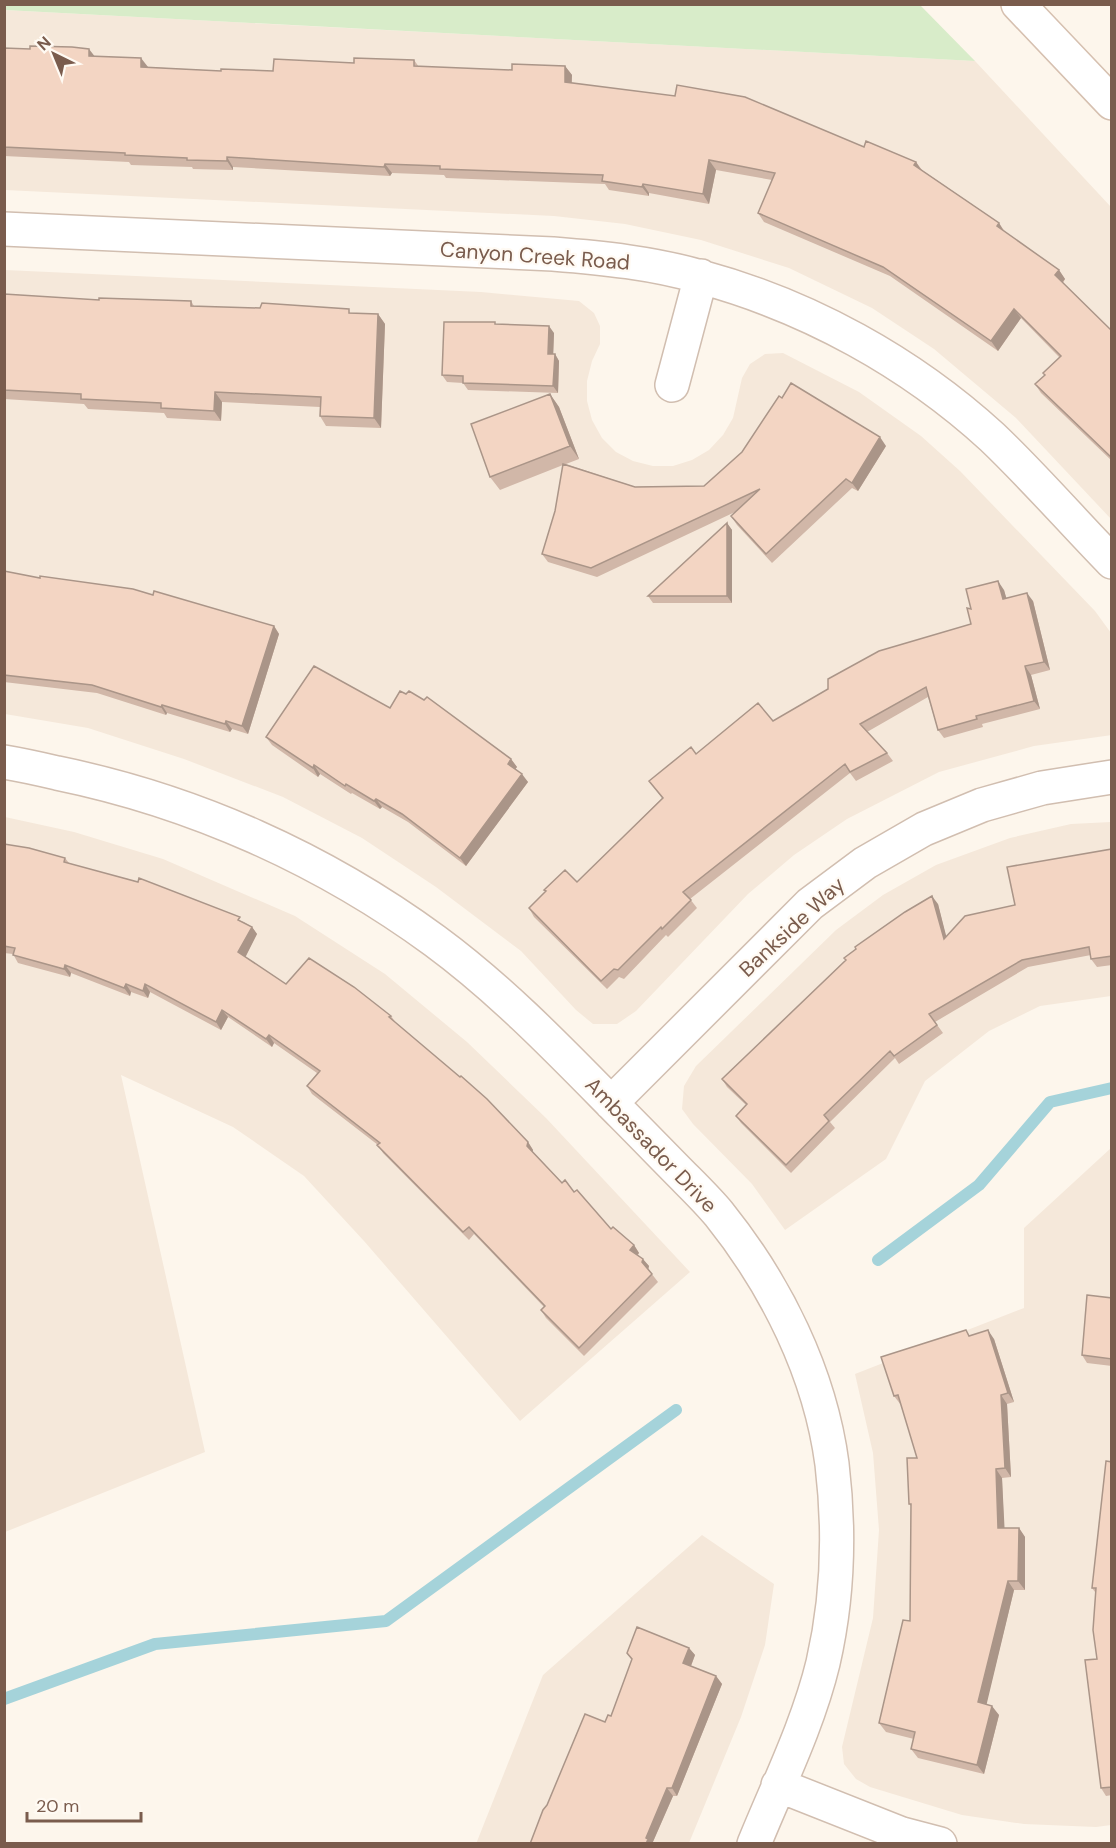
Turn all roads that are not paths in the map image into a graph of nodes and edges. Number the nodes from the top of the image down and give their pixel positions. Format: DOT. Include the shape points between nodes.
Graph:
graph roads {
  1 [pos="1018,4"];
  2 [pos="1112,103"];
  3 [pos="4,229"];
  4 [pos="701,276"];
  5 [pos="672,385"];
  6 [pos="1112,562"];
  7 [pos="4,762"];
  8 [pos="1112,777"];
  9 [pos="611,1103"];
  10 [pos="778,1785"];
  11 [pos="754,1844"];
  12 [pos="940,1844"];
  1 -- 2 [label="street"];
  3 -- 4 [label="street, Canyon Creek Road" via="553,254 617,259"];
  4 -- 5 [label="street"];
  4 -- 6 [label="street, Canyon Creek Road" via="782,304 855,338 927,384 992,438"];
  7 -- 9 [label="street, Ambassador Drive" via="103,783 190,809 278,847 360,891 436,942 512,1006"];
  8 -- 9 [label="street, Bankside Way" via="1042,788 982,805 924,829 865,863 810,904"];
  9 -- 10 [label="street, Ambassador Drive" via="718,1212 760,1270 782,1309 816,1394 831,1461 838,1527 834,1599 822,1665"];
  10 -- 11 [label="street, Ambassador Drive"];
  10 -- 12 [label="street" via="902,1834"];
}
